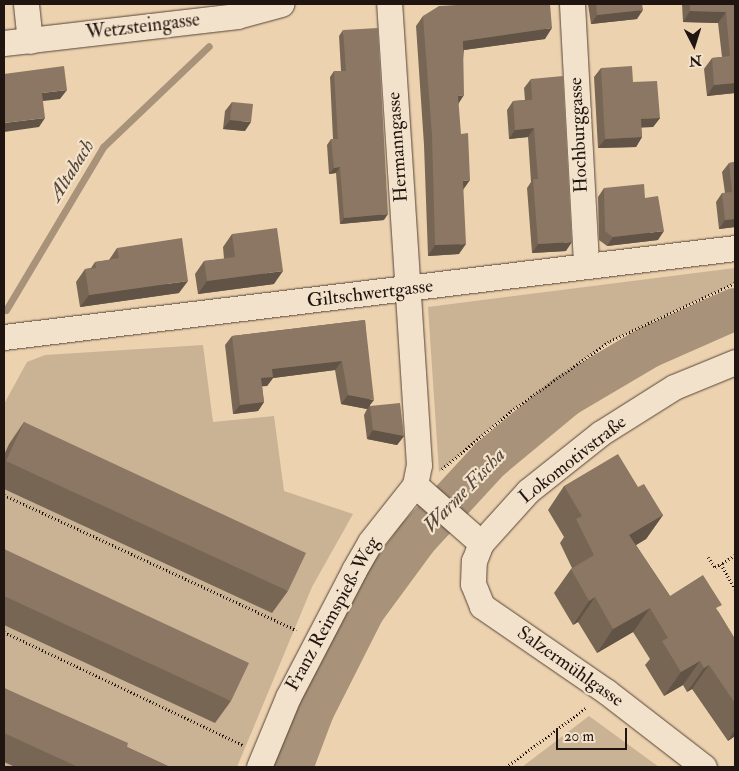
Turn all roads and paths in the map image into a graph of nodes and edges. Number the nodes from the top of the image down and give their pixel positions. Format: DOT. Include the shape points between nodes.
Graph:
graph roads {
  1 [pos="26,4"];
  2 [pos="281,4"];
  3 [pos="389,4"];
  4 [pos="572,4"];
  5 [pos="30,41"];
  6 [pos="4,44"];
  7 [pos="735,248"];
  8 [pos="586,266"];
  9 [pos="735,283"];
  10 [pos="407,289"];
  11 [pos="4,337"];
  12 [pos="735,362"];
  13 [pos="422,490"];
  14 [pos="4,495"];
  15 [pos="481,543"];
  16 [pos="735,556"];
  17 [pos="708,557"];
  18 [pos="721,564"];
  19 [pos="735,589"];
  20 [pos="482,606"];
  21 [pos="4,632"];
  22 [pos="317,640"];
  23 [pos="607,692"];
  24 [pos="262,761"];
  25 [pos="506,767"];
  26 [pos="704,767"];
  1 -- 5 [label="street"];
  2 -- 5 [label="street, Wetzsteingasse" via="237,16"];
  3 -- 10 [label="street, Hermanngasse"];
  4 -- 8 [label="street, Hochburggasse"];
  5 -- 6 [label="street, Wetzsteingasse"];
  7 -- 8 [label="street, Giltschwertgasse"];
  8 -- 10 [label="street, Giltschwertgasse"];
  9 -- 13 [label="path" via="610,341 511,411"];
  10 -- 11 [label="street, Giltschwertgasse"];
  10 -- 13 [label="street, Franz Reimspieß-Weg"];
  12 -- 15 [label="street, Lokomotivstraße" via="674,387 601,432 528,491"];
  13 -- 15 [label="street"];
  13 -- 22 [label="street, Franz Reimspieß-Weg" via="370,542"];
  14 -- 22 [label="path"];
  15 -- 20 [label="street, Lokomotivstraße" via="474,561 473,584"];
  16 -- 18 [label="path"];
  17 -- 18 [label="path" via="715,567"];
  18 -- 19 [label="path"];
  20 -- 23 [label="street, Salzermühlgasse"];
  21 -- 24 [label="path"];
  22 -- 24 [label="street, Franz Reimspieß-Weg" via="288,697"];
  23 -- 25 [label="path"];
  23 -- 26 [label="street, Salzermühlgasse"];
}
